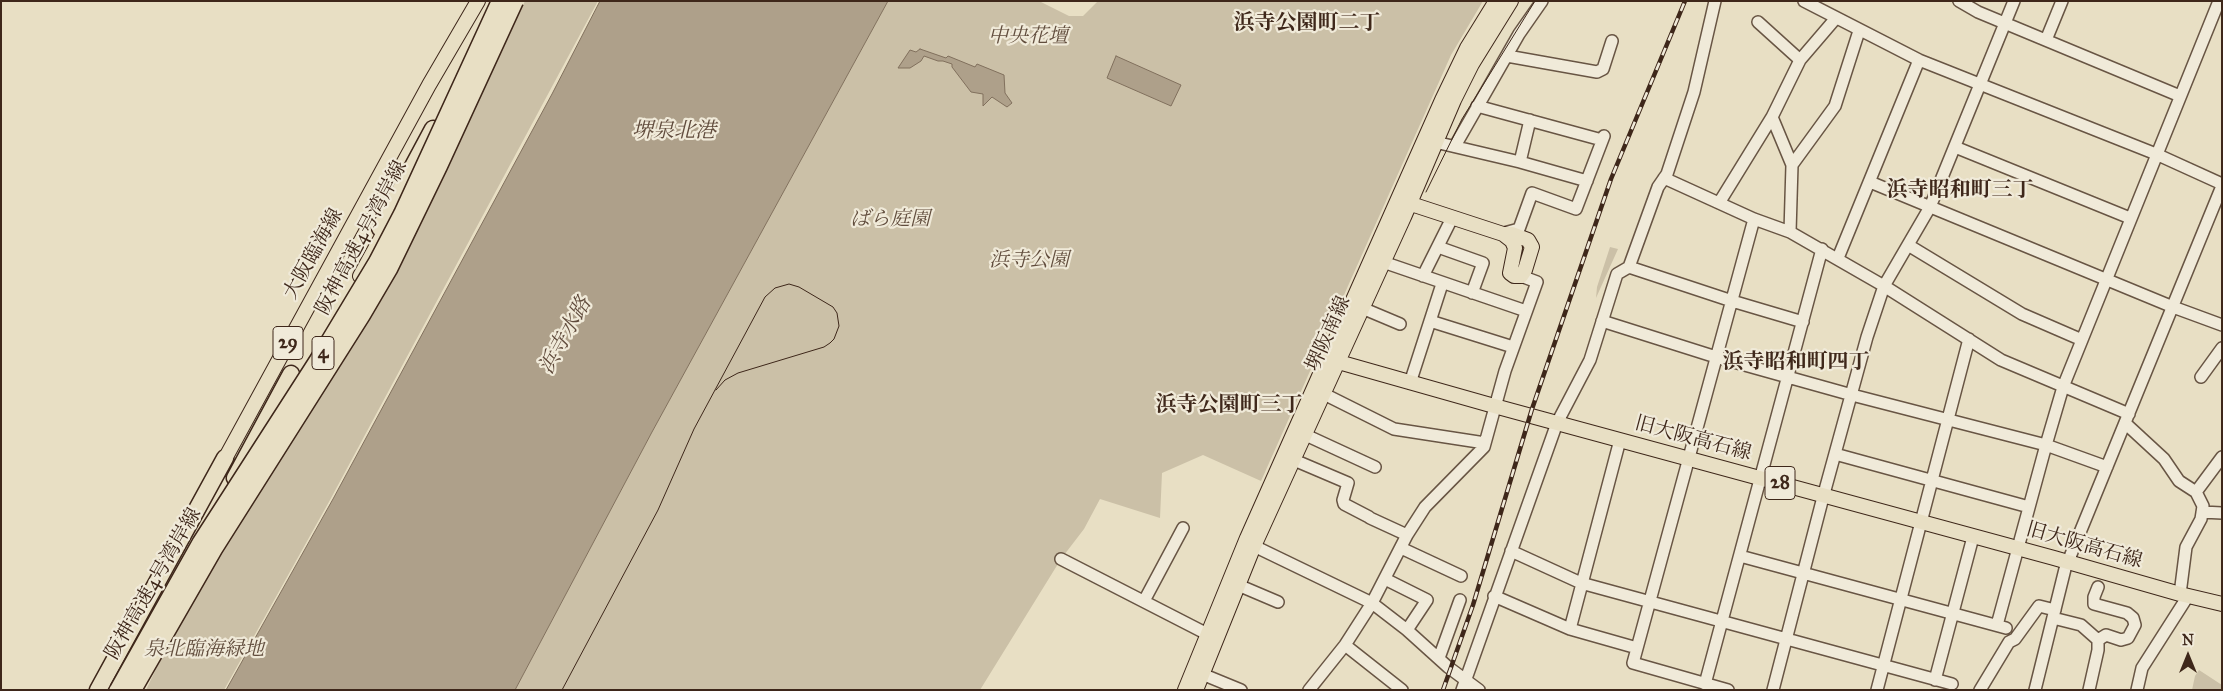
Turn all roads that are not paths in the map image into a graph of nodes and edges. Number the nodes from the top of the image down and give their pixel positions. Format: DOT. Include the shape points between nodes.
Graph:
graph roads {
  1 [pos="478,1"];
  2 [pos="495,1"];
  3 [pos="500,1"];
  4 [pos="507,1"];
  5 [pos="515,1"];
  6 [pos="1496,1"];
  7 [pos="1512,1"];
  8 [pos="1542,1"];
  9 [pos="1715,1"];
  10 [pos="1804,1"];
  11 [pos="1960,1"];
  12 [pos="2014,1"];
  13 [pos="2062,1"];
  14 [pos="2219,1"];
  15 [pos="1836,18"];
  16 [pos="1758,22"];
  17 [pos="2005,23"];
  18 [pos="1859,31"];
  19 [pos="2046,40"];
  20 [pos="1612,41"];
  21 [pos="1506,56"];
  22 [pos="1800,60"];
  23 [pos="1919,60"];
  24 [pos="1980,83"];
  25 [pos="2180,96"];
  26 [pos="1477,106"];
  27 [pos="1772,117"];
  28 [pos="1530,120"];
  29 [pos="1436,142"];
  30 [pos="1455,146"];
  31 [pos="1954,147"];
  32 [pos="2156,154"];
  33 [pos="1520,162"];
  34 [pos="1792,165"];
  35 [pos="1664,178"];
  36 [pos="1586,181"];
  37 [pos="1870,182"];
  38 [pos="2222,185"];
  39 [pos="1404,201"];
  40 [pos="1718,203"];
  41 [pos="1930,207"];
  42 [pos="1452,218"];
  43 [pos="2130,218"];
  44 [pos="1754,219"];
  45 [pos="380,228"];
  46 [pos="1790,232"];
  47 [pos="1503,234"];
  48 [pos="1908,244"];
  49 [pos="1438,247"];
  50 [pos="1822,249"];
  51 [pos="1838,258"];
  52 [pos="1382,262"];
  53 [pos="1629,266"];
  54 [pos="1423,276"];
  55 [pos="1521,276"];
  56 [pos="2106,280"];
  57 [pos="1442,284"];
  58 [pos="1884,286"];
  59 [pos="1472,293"];
  60 [pos="1732,301"];
  61 [pos="2173,307"];
  62 [pos="1362,308"];
  63 [pos="1526,311"];
  64 [pos="1430,321"];
  65 [pos="1602,321"];
  66 [pos="1803,322"];
  67 [pos="1400,324"];
  68 [pos="2222,325"];
  69 [pos="1969,339"];
  70 [pos="2082,340"];
  71 [pos="1513,347"];
  72 [pos="2222,348"];
  73 [pos="1716,357"];
  74 [pos="1333,361"];
  75 [pos="291,374"];
  76 [pos="1788,377"];
  77 [pos="2201,377"];
  78 [pos="1410,383"];
  79 [pos="2063,387"];
  80 [pos="1324,394"];
  81 [pos="1852,395"];
  82 [pos="1495,406"];
  83 [pos="2127,419"];
  84 [pos="1948,420"];
  85 [pos="1557,424"];
  86 [pos="1300,432"];
  87 [pos="1620,440"];
  88 [pos="1485,442"];
  89 [pos="2046,445"];
  90 [pos="1835,454"];
  91 [pos="2222,457"];
  92 [pos="225,458"];
  93 [pos="1689,459"];
  94 [pos="1294,460"];
  95 [pos="1375,467"];
  96 [pos="2107,467"];
  97 [pos="1761,478"];
  98 [pos="1932,480"];
  99 [pos="2196,492"];
  100 [pos="1823,495"];
  101 [pos="2029,507"];
  102 [pos="2202,512"];
  103 [pos="2222,513"];
  104 [pos="1920,523"];
  105 [pos="1183,528"];
  106 [pos="1407,535"];
  107 [pos="1973,537"];
  108 [pos="201,542"];
  109 [pos="1254,546"];
  110 [pos="1400,548"];
  111 [pos="2019,548"];
  112 [pos="1511,551"];
  113 [pos="1740,556"];
  114 [pos="1061,559"];
  115 [pos="2069,562"];
  116 [pos="1803,574"];
  117 [pos="1461,576"];
  118 [pos="1385,579"];
  119 [pos="1582,583"];
  120 [pos="1238,585"];
  121 [pos="2098,587"];
  122 [pos="2184,595"];
  123 [pos="1494,596"];
  124 [pos="1900,599"];
  125 [pos="1460,600"];
  126 [pos="1144,601"];
  127 [pos="1278,602"];
  128 [pos="1650,602"];
  129 [pos="1372,603"];
  130 [pos="2222,604"];
  131 [pos="1953,614"];
  132 [pos="2054,614"];
  133 [pos="1722,622"];
  134 [pos="1570,629"];
  135 [pos="1407,630"];
  136 [pos="1212,636"];
  137 [pos="1786,640"];
  138 [pos="2098,640"];
  139 [pos="1345,646"];
  140 [pos="1637,648"];
  141 [pos="1439,658"];
  142 [pos="1883,666"];
  143 [pos="1202,674"];
  144 [pos="1935,680"];
  145 [pos="1705,684"];
  146 [pos="1952,684"];
  147 [pos="1463,685"];
  148 [pos="98,690"];
  149 [pos="107,690"];
  150 [pos="118,690"];
  151 [pos="133,690"];
  152 [pos="139,690"];
  153 [pos="1185,690"];
  154 [pos="1196,690"];
  155 [pos="1240,690"];
  156 [pos="1309,690"];
  157 [pos="1402,690"];
  158 [pos="1479,690"];
  159 [pos="1728,690"];
  160 [pos="1773,690"];
  161 [pos="1877,690"];
  162 [pos="1980,690"];
  163 [pos="2035,690"];
  164 [pos="2089,690"];
  165 [pos="2137,690"];
  1 -- 92 [label="main road, 大阪臨海線 / 29"];
  2 -- 45 [label="highway" via="419,157"];
  3 -- 108 [label="highway, 阪神高速4号湾岸線 / 4, bridge" via="377,262"];
  4 -- 152 [label="main road, 29"];
  5 -- 151 [label="highway, 阪神高速4号湾岸線 / 4, bridge" via="389,269 214,549"];
  6 -- 39 [label="main road, 堺阪南線" via="1451,80"];
  7 -- 29 [label="main road, 堺阪南線" via="1463,80"];
  8 -- 21 [label="street"];
  9 -- 35 [label="street" via="1694,92"];
  10 -- 15 [label="street"];
  11 -- 17 [label="street"];
  12 -- 17 [label="street"];
  13 -- 19 [label="street"];
  14 -- 25 [label="street"];
  15 -- 18 [label="street"];
  15 -- 22 [label="street"];
  16 -- 22 [label="street"];
  17 -- 19 [label="street"];
  17 -- 24 [label="street"];
  18 -- 23 [label="street"];
  18 -- 34 [label="street" via="1835,106"];
  19 -- 25 [label="street"];
  20 -- 21 [label="street" via="1603,69 1598,72"];
  21 -- 26 [label="street"];
  22 -- 27 [label="street"];
  23 -- 24 [label="street"];
  23 -- 37 [label="street"];
  24 -- 31 [label="street"];
  24 -- 32 [label="street"];
  25 -- 32 [label="street"];
  26 -- 28 [label="street"];
  26 -- 30 [label="street"];
  27 -- 34 [label="street"];
  27 -- 40 [label="street"];
  28 -- 33 [label="street"];
  28 -- 36 [label="street" via="1603,138"];
  29 -- 30 [label="street"];
  29 -- 39 [label="main road, 堺阪南線"];
  30 -- 33 [label="street"];
  31 -- 41 [label="street"];
  31 -- 43 [label="street"];
  32 -- 38 [label="street"];
  32 -- 43 [label="street"];
  33 -- 36 [label="street"];
  34 -- 46 [label="street"];
  35 -- 40 [label="street"];
  35 -- 53 [label="street"];
  36 -- 47 [label="street" via="1576,209 1532,194 1519,229"];
  37 -- 41 [label="street"];
  37 -- 51 [label="street"];
  38 -- 61 [label="street"];
  39 -- 42 [label="main road"];
  39 -- 52 [label="main road, 堺阪南線"];
  39 -- 74 [label="main road, 堺阪南線"];
  40 -- 44 [label="street"];
  41 -- 48 [label="street"];
  41 -- 56 [label="street"];
  42 -- 47 [label="main road"];
  42 -- 49 [label="street"];
  43 -- 56 [label="street"];
  44 -- 46 [label="street"];
  44 -- 60 [label="street"];
  46 -- 50 [label="street"];
  47 -- 55 [label="main road" via="1530,241 1532,247"];
  48 -- 58 [label="street"];
  48 -- 70 [label="street" via="2022,314"];
  49 -- 54 [label="street"];
  49 -- 59 [label="street" via="1483,263"];
  50 -- 51 [label="street"];
  50 -- 66 [label="street"];
  51 -- 58 [label="street"];
  52 -- 54 [label="street"];
  52 -- 62 [label="main road, 堺阪南線"];
  53 -- 60 [label="street"];
  53 -- 65 [label="street" via="1617,274"];
  54 -- 57 [label="street"];
  55 -- 63 [label="street" via="1537,282"];
  56 -- 61 [label="street"];
  56 -- 70 [label="street"];
  57 -- 59 [label="street"];
  57 -- 64 [label="street"];
  58 -- 69 [label="street"];
  58 -- 81 [label="street"];
  59 -- 63 [label="street"];
  60 -- 66 [label="street"];
  60 -- 73 [label="street"];
  61 -- 68 [label="street"];
  61 -- 83 [label="street"];
  62 -- 67 [label="street"];
  62 -- 74 [label="main road, 堺阪南線"];
  63 -- 71 [label="street"];
  64 -- 71 [label="street"];
  64 -- 78 [label="street"];
  65 -- 73 [label="street"];
  65 -- 85 [label="street" via="1590,360"];
  66 -- 76 [label="street"];
  69 -- 79 [label="street" via="2000,360"];
  69 -- 84 [label="street"];
  70 -- 79 [label="street"];
  71 -- 82 [label="street"];
  72 -- 77 [label="street"];
  73 -- 76 [label="street"];
  73 -- 93 [label="street"];
  74 -- 78 [label="main road, 旧大阪高石線 / 28"];
  74 -- 80 [label="main road, 堺阪南線"];
  74 -- 86 [label="main road, 堺阪南線"];
  75 -- 108 [label="highway, bridge"];
  76 -- 81 [label="street"];
  76 -- 97 [label="street"];
  78 -- 82 [label="main road, 旧大阪高石線 / 28"];
  79 -- 83 [label="street"];
  79 -- 89 [label="street"];
  80 -- 86 [label="main road, 堺阪南線"];
  80 -- 88 [label="street" via="1394,429"];
  81 -- 84 [label="street"];
  81 -- 90 [label="street"];
  82 -- 85 [label="main road, 旧大阪高石線 / 28"];
  82 -- 88 [label="street"];
  83 -- 96 [label="street"];
  83 -- 99 [label="street" via="2164,459 2179,481"];
  84 -- 89 [label="street"];
  84 -- 98 [label="street"];
  85 -- 87 [label="main road, 旧大阪高石線 / 28"];
  85 -- 112 [label="street"];
  86 -- 94 [label="main road, 堺阪南線"];
  86 -- 95 [label="street"];
  86 -- 136 [label="main road, 堺阪南線"];
  87 -- 93 [label="main road, 旧大阪高石線 / 28"];
  87 -- 119 [label="street"];
  88 -- 106 [label="street" via="1425,507"];
  89 -- 96 [label="street"];
  89 -- 101 [label="street"];
  90 -- 98 [label="street"];
  90 -- 100 [label="street"];
  91 -- 99 [label="street"];
  92 -- 148 [label="highway"];
  92 -- 149 [label="main road, 大阪臨海線 / 29"];
  93 -- 97 [label="main road, 旧大阪高石線 / 28"];
  93 -- 128 [label="street"];
  94 -- 106 [label="street" via="1348,483 1344,504"];
  94 -- 109 [label="main road, 堺阪南線"];
  96 -- 115 [label="street"];
  97 -- 100 [label="main road, 旧大阪高石線 / 28"];
  97 -- 113 [label="street"];
  98 -- 101 [label="street"];
  98 -- 104 [label="street"];
  99 -- 102 [label="street" via="2203,506"];
  100 -- 104 [label="main road, 旧大阪高石線 / 28"];
  100 -- 116 [label="street"];
  101 -- 111 [label="street"];
  102 -- 103 [label="street"];
  102 -- 122 [label="street" via="2186,547"];
  104 -- 107 [label="main road, 旧大阪高石線 / 28"];
  104 -- 124 [label="street"];
  105 -- 126 [label="street"];
  106 -- 110 [label="street"];
  107 -- 111 [label="main road, 旧大阪高石線 / 28"];
  107 -- 131 [label="street"];
  108 -- 150 [label="highway, 阪神高速4号湾岸線 / 4, bridge"];
  109 -- 120 [label="main road, 堺阪南線"];
  109 -- 129 [label="street"];
  110 -- 117 [label="street"];
  110 -- 118 [label="street"];
  111 -- 115 [label="main road, 旧大阪高石線 / 28"];
  111 -- 131 [label="street" via="2002,626"];
  112 -- 119 [label="street"];
  112 -- 123 [label="street"];
  113 -- 116 [label="street"];
  113 -- 133 [label="street"];
  114 -- 126 [label="street"];
  115 -- 122 [label="main road, 旧大阪高石線 / 28"];
  115 -- 132 [label="street"];
  116 -- 124 [label="street"];
  116 -- 137 [label="street"];
  118 -- 129 [label="street"];
  118 -- 135 [label="street" via="1427,600"];
  119 -- 128 [label="street"];
  119 -- 134 [label="street"];
  120 -- 127 [label="street"];
  120 -- 136 [label="main road, 堺阪南線"];
  121 -- 138 [label="street" via="2094,604 2127,613 2135,625 2128,638 2121,640 2106,636"];
  122 -- 130 [label="main road, 旧大阪高石線 / 28"];
  122 -- 165 [label="street" via="2142,668"];
  123 -- 134 [label="street"];
  123 -- 147 [label="street"];
  124 -- 131 [label="street"];
  124 -- 142 [label="street"];
  125 -- 141 [label="street"];
  126 -- 136 [label="street"];
  128 -- 133 [label="street"];
  128 -- 140 [label="street"];
  129 -- 135 [label="street"];
  129 -- 139 [label="street"];
  131 -- 144 [label="street"];
  132 -- 138 [label="street" via="2081,625"];
  132 -- 162 [label="street" via="2039,606 2015,639 2009,642"];
  132 -- 163 [label="street"];
  133 -- 137 [label="street"];
  133 -- 145 [label="street"];
  134 -- 140 [label="street"];
  135 -- 141 [label="street"];
  136 -- 143 [label="main road, 堺阪南線"];
  136 -- 153 [label="main road, 堺阪南線"];
  137 -- 142 [label="street"];
  137 -- 160 [label="street"];
  138 -- 164 [label="street"];
  139 -- 156 [label="street"];
  139 -- 157 [label="street"];
  140 -- 145 [label="street" via="1633,663"];
  141 -- 147 [label="street"];
  142 -- 144 [label="street"];
  142 -- 161 [label="street"];
  143 -- 154 [label="main road, 堺阪南線"];
  143 -- 155 [label="street"];
  144 -- 146 [label="street"];
  145 -- 159 [label="street"];
  147 -- 158 [label="street"];
}
